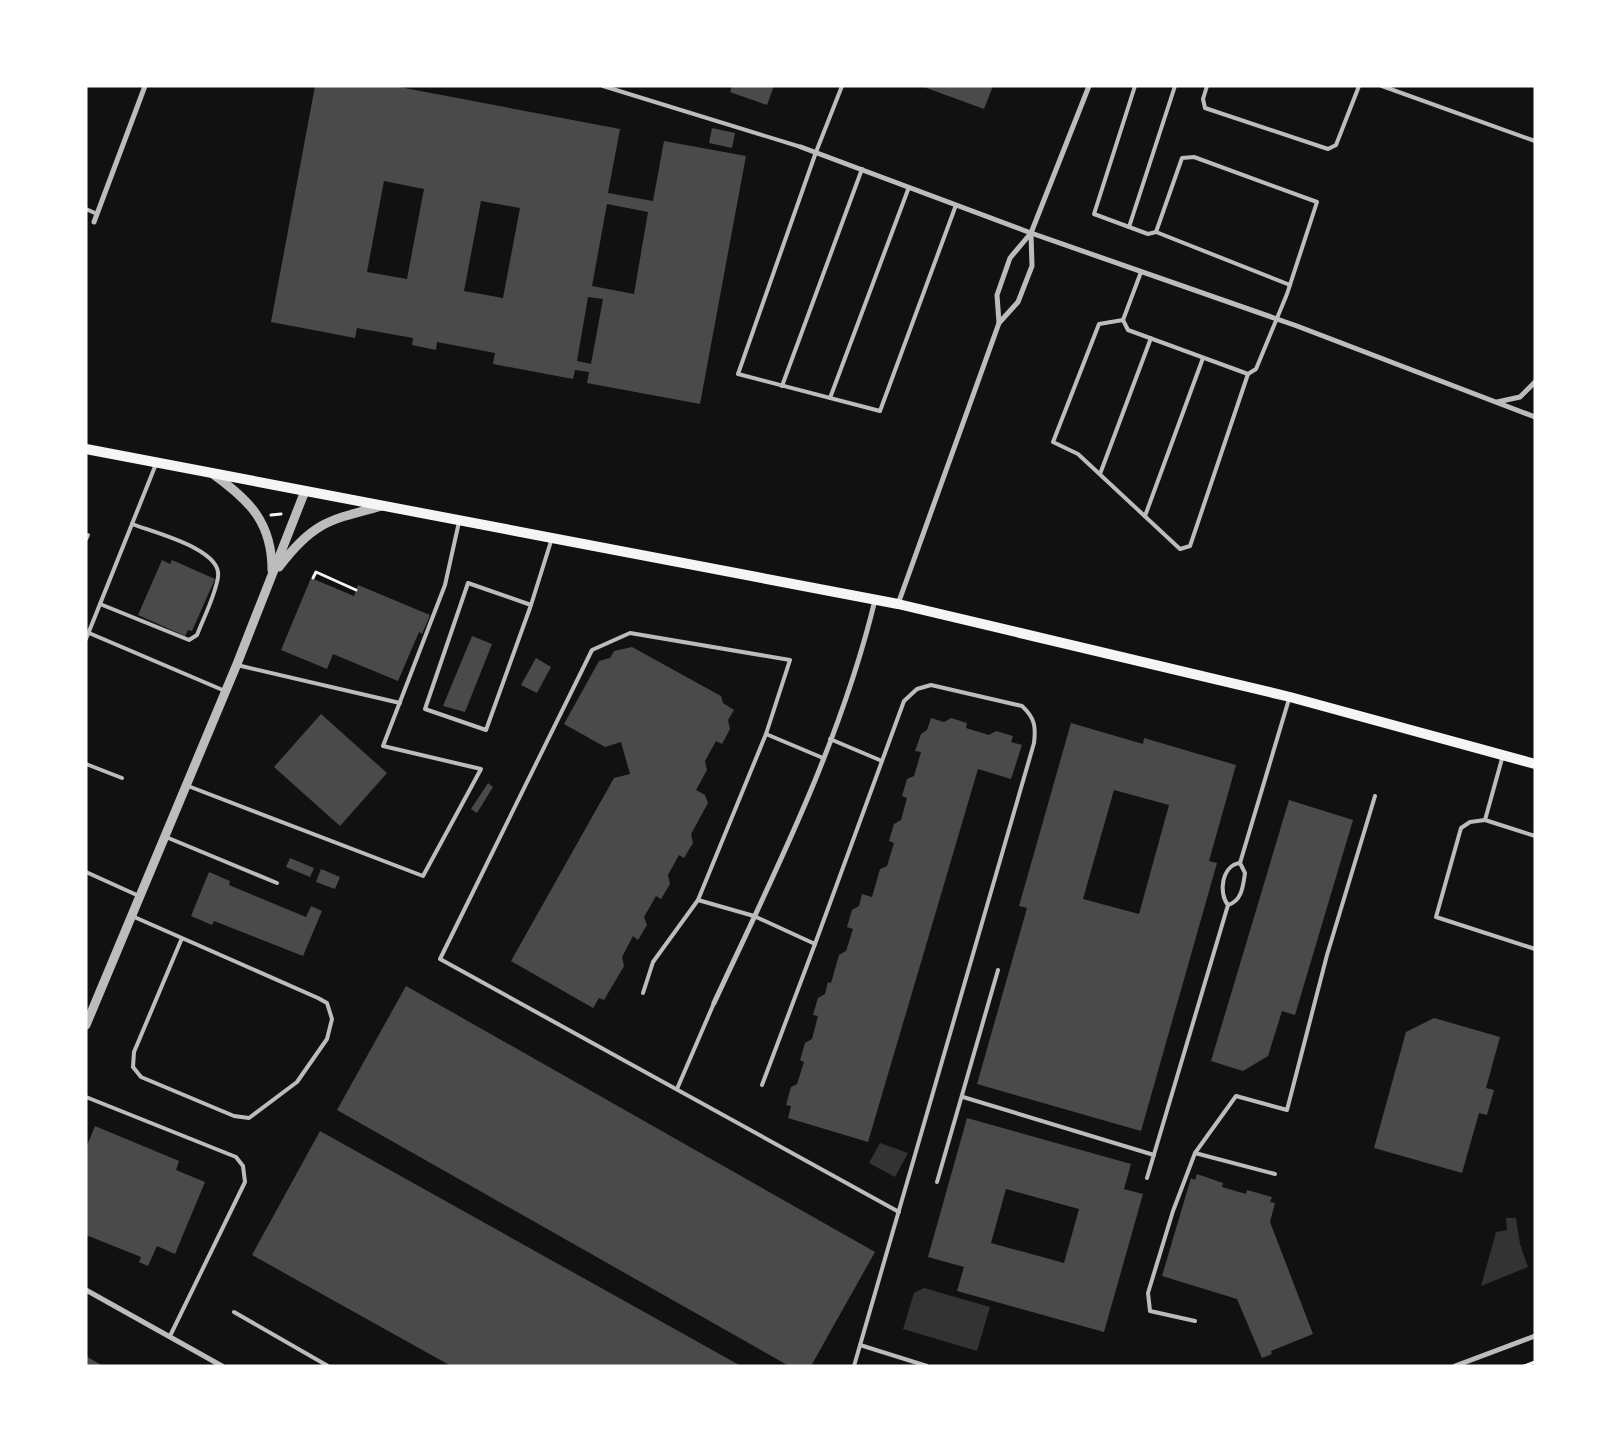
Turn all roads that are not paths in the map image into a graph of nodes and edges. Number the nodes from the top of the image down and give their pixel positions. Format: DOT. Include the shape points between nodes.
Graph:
graph roads {
  1 [pos="145,86"];
  2 [pos="603,86"];
  3 [pos="842,86"];
  4 [pos="1089,86"];
  5 [pos="1135,86"];
  6 [pos="1175,86"];
  7 [pos="1207,86"];
  8 [pos="1359,86"];
  9 [pos="1382,86"];
  10 [pos="1535,141"];
  11 [pos="801,147"];
  12 [pos="816,152"];
  13 [pos="862,170"];
  14 [pos="909,187"];
  15 [pos="956,205"];
  16 [pos="86,209"];
  17 [pos="97,214"];
  18 [pos="94,222"];
  19 [pos="1129,227"];
  20 [pos="1156,232"];
  21 [pos="1031,233"];
  22 [pos="1141,272"];
  23 [pos="1290,285"];
  24 [pos="1276,319"];
  25 [pos="1123,320"];
  26 [pos="999,322"];
  27 [pos="1151,338"];
  28 [pos="1203,358"];
  29 [pos="1248,374"];
  30 [pos="1535,382"];
  31 [pos="782,386"];
  32 [pos="830,398"];
  33 [pos="1495,402"];
  34 [pos="1535,417"];
  35 [pos="86,449"];
  36 [pos="156,464"];
  37 [pos="212,474"];
  38 [pos="1100,474"];
  39 [pos="305,491"];
  40 [pos="384,506"];
  41 [pos="1145,516"];
  42 [pos="459,520"];
  43 [pos="132,524"];
  44 [pos="552,538"];
  45 [pos="272,575"];
  46 [pos="875,599"];
  47 [pos="100,604"];
  48 [pos="898,604"];
  49 [pos="531,605"];
  50 [pos="89,633"];
  51 [pos="86,639"];
  52 [pos="237,664"];
  53 [pos="225,691"];
  54 [pos="1290,697"];
  55 [pos="400,703"];
  56 [pos="766,734"];
  57 [pos="830,739"];
  58 [pos="1503,755"];
  59 [pos="823,758"];
  60 [pos="882,761"];
  61 [pos="86,764"];
  62 [pos="1535,764"];
  63 [pos="122,778"];
  64 [pos="186,785"];
  65 [pos="1375,796"];
  66 [pos="1485,820"];
  67 [pos="164,836"];
  68 [pos="1535,836"];
  69 [pos="1240,863"];
  70 [pos="86,872"];
  71 [pos="277,883"];
  72 [pos="140,896"];
  73 [pos="698,900"];
  74 [pos="1228,905"];
  75 [pos="132,916"];
  76 [pos="754,916"];
  77 [pos="182,938"];
  78 [pos="815,944"];
  79 [pos="1535,949"];
  80 [pos="998,970"];
  81 [pos="644,993"];
  82 [pos="714,1003"];
  83 [pos="86,1025"];
  84 [pos="762,1085"];
  85 [pos="677,1089"];
  86 [pos="86,1097"];
  87 [pos="963,1097"];
  88 [pos="1195,1153"];
  89 [pos="1154,1155"];
  90 [pos="1275,1174"];
  91 [pos="1148,1178"];
  92 [pos="937,1182"];
  93 [pos="899,1212"];
  94 [pos="86,1290"];
  95 [pos="234,1312"];
  96 [pos="1195,1321"];
  97 [pos="170,1336"];
  98 [pos="1535,1336"];
  99 [pos="860,1345"];
  100 [pos="222,1366"];
  101 [pos="328,1366"];
  102 [pos="854,1366"];
  103 [pos="927,1366"];
  104 [pos="1455,1366"];
  1 -- 17 [label="street"];
  2 -- 11 [label="lane"];
  3 -- 12 [label="lane"];
  4 -- 21 [label="street"];
  5 -- 19 [label="lane" via="1094,214"];
  6 -- 19 [label="lane"];
  7 -- 8 [label="lane" via="1202,99 1205,108 1328,149 1336,145"];
  9 -- 10 [label="lane"];
  11 -- 12 [label="street"];
  12 -- 13 [label="street"];
  12 -- 31 [label="lane" via="738,374"];
  13 -- 14 [label="street"];
  13 -- 31 [label="lane"];
  14 -- 15 [label="street"];
  14 -- 32 [label="lane"];
  15 -- 21 [label="street"];
  15 -- 32 [label="lane" via="880,411"];
  16 -- 17 [label="lane"];
  17 -- 18 [label="street"];
  19 -- 20 [label="lane" via="1148,234"];
  20 -- 23 [label="lane"];
  20 -- 23 [label="lane" via="1182,158 1194,157 1317,202"];
  21 -- 22 [label="street"];
  21 -- 26 [label="street" via="1010,258 997,295"];
  21 -- 26 [label="street" via="1032,266 1018,302"];
  22 -- 24 [label="street"];
  22 -- 25 [label="lane"];
  23 -- 24 [label="lane"];
  24 -- 29 [label="lane" via="1256,369"];
  24 -- 33 [label="street"];
  25 -- 27 [label="lane" via="1128,330"];
  25 -- 38 [label="lane" via="1100,324 1054,442 1078,454"];
  26 -- 48 [label="street"];
  27 -- 28 [label="lane"];
  27 -- 38 [label="lane"];
  28 -- 29 [label="lane"];
  28 -- 41 [label="lane"];
  29 -- 41 [label="lane" via="1190,546 1180,549"];
  30 -- 33 [label="street" via="1520,397"];
  31 -- 32 [label="lane"];
  33 -- 34 [label="street"];
  35 -- 36 [label="main road"];
  36 -- 37 [label="main road"];
  36 -- 43 [label="lane"];
  37 -- 39 [label="main road"];
  37 -- 45 [label="street" via="234,489 258,514 270,543"];
  38 -- 41 [label="lane"];
  39 -- 40 [label="main road"];
  39 -- 45 [label="street"];
  40 -- 42 [label="main road"];
  40 -- 45 [label="street" via="326,522 312,530"];
  42 -- 44 [label="main road"];
  42 -- 55 [label="lane" via="445,585"];
  43 -- 47 [label="lane"];
  43 -- 47 [label="lane" via="201,550 215,562 219,576 197,635 190,640"];
  44 -- 46 [label="main road"];
  44 -- 49 [label="lane"];
  45 -- 52 [label="street"];
  46 -- 48 [label="main road"];
  46 -- 57 [label="street" via="864,648"];
  47 -- 50 [label="lane"];
  48 -- 54 [label="main road"];
  49 -- 49 [label="lane" via="486,730 425,708 468,583"];
  50 -- 51 [label="lane"];
  50 -- 53 [label="lane"];
  52 -- 53 [label="street"];
  52 -- 55 [label="lane"];
  53 -- 64 [label="street"];
  54 -- 58 [label="main road"];
  54 -- 69 [label="lane"];
  55 -- 64 [label="lane" via="383,746 481,769 423,876"];
  56 -- 59 [label="lane"];
  56 -- 73 [label="lane"];
  56 -- 85 [label="lane" via="790,660 630,634 592,650 440,959"];
  57 -- 59 [label="street"];
  57 -- 60 [label="lane"];
  58 -- 62 [label="main road"];
  58 -- 66 [label="lane"];
  59 -- 76 [label="street" via="803,812"];
  60 -- 78 [label="lane"];
  60 -- 93 [label="lane" via="904,701 917,689 931,685 1022,706 1031,714 1036,726 1034,743"];
  61 -- 63 [label="lane"];
  64 -- 67 [label="street"];
  65 -- 88 [label="lane" via="1327,955 1287,1110 1236,1096"];
  66 -- 68 [label="lane"];
  66 -- 79 [label="lane" via="1470,822 1462,828 1436,917"];
  67 -- 71 [label="lane"];
  67 -- 72 [label="street"];
  69 -- 74 [label="lane" via="1245,873 1243,886 1238,899"];
  69 -- 74 [label="lane" via="1229,868 1224,879 1223,900"];
  70 -- 72 [label="lane"];
  72 -- 75 [label="street"];
  73 -- 76 [label="lane"];
  73 -- 81 [label="lane" via="653,962"];
  74 -- 89 [label="lane"];
  75 -- 77 [label="lane"];
  75 -- 83 [label="street"];
  76 -- 78 [label="lane"];
  76 -- 82 [label="street"];
  77 -- 77 [label="lane" via="134,1052 133,1067 141,1077 234,1116 249,1118 297,1082 327,1039 332,1020 327,1004"];
  78 -- 84 [label="lane"];
  80 -- 87 [label="lane"];
  82 -- 85 [label="lane"];
  85 -- 93 [label="lane"];
  86 -- 97 [label="lane" via="236,1157 243,1166 245,1182"];
  87 -- 89 [label="lane"];
  87 -- 92 [label="lane"];
  88 -- 90 [label="lane"];
  88 -- 96 [label="lane" via="1148,1293 1150,1311"];
  89 -- 91 [label="lane"];
  93 -- 99 [label="lane"];
  94 -- 97 [label="street"];
  95 -- 101 [label="lane"];
  97 -- 100 [label="street"];
  98 -- 104 [label="street"];
  99 -- 102 [label="lane"];
  99 -- 103 [label="lane"];
}
